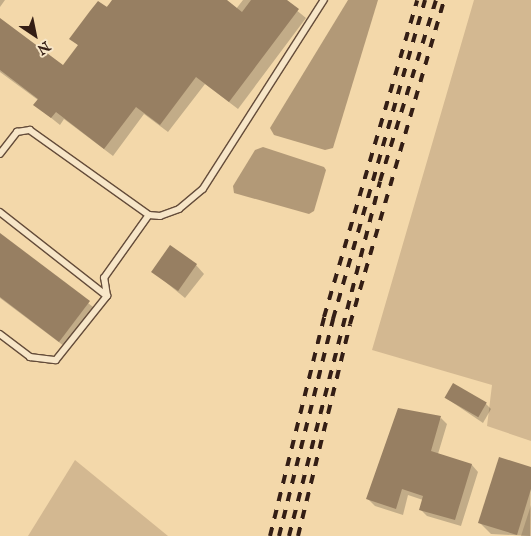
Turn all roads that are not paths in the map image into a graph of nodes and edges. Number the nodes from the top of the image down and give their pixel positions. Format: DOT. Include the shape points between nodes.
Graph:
graph roads {
  1 [pos="324,0"];
  2 [pos="0,154"];
  3 [pos="0,212"];
  4 [pos="149,215"];
  5 [pos="107,296"];
  6 [pos="0,334"];
  1 -- 4 [label="lane" via="202,189 178,209 160,216"];
  2 -- 4 [label="lane" via="17,132 30,130"];
  3 -- 5 [label="lane"];
  4 -- 5 [label="lane" via="104,278"];
  5 -- 6 [label="lane" via="56,360 30,357"];
}
